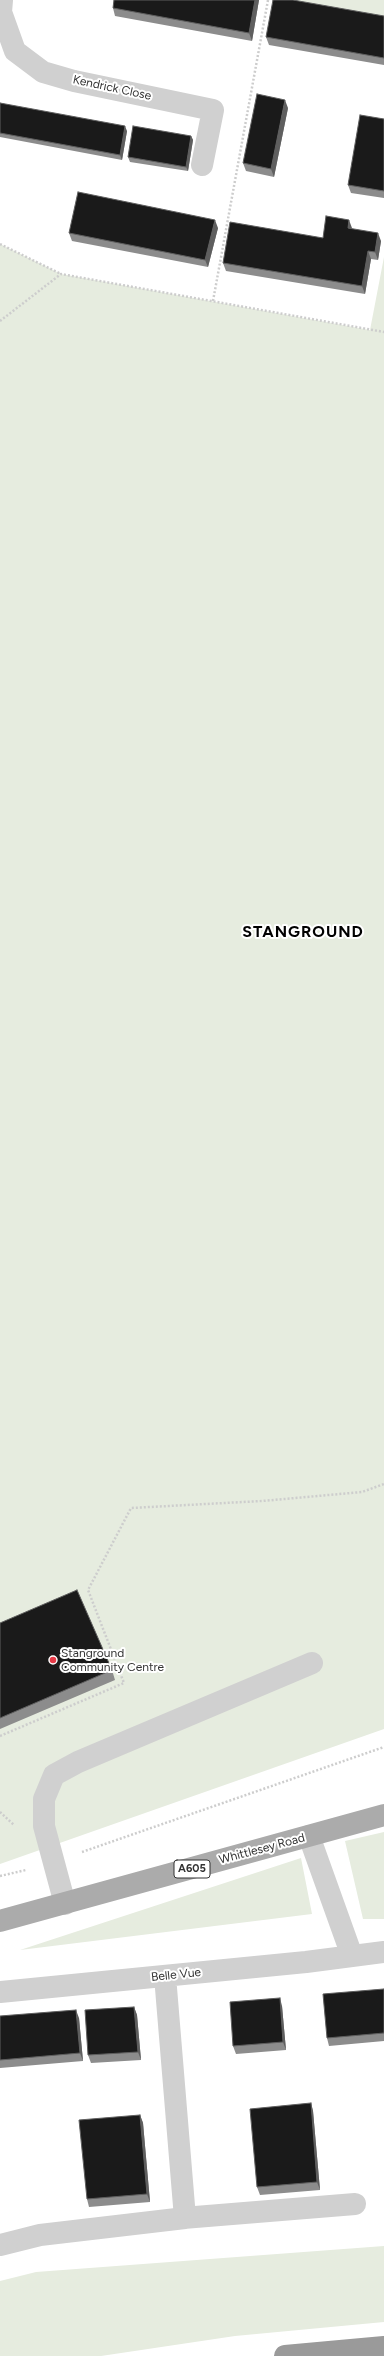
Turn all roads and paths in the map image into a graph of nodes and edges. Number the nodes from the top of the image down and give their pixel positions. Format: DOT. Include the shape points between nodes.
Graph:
graph roads {
  1 [pos="2,0"];
  2 [pos="268,0"];
  3 [pos="202,166"];
  4 [pos="0,244"];
  5 [pos="61,274"];
  6 [pos="213,302"];
  7 [pos="0,321"];
  8 [pos="384,332"];
  9 [pos="384,1484"];
  10 [pos="312,1663"];
  11 [pos="0,1736"];
  12 [pos="384,1747"];
  13 [pos="384,1815"];
  14 [pos="309,1836"];
  15 [pos="54,1862"];
  16 [pos="65,1904"];
  17 [pos="0,1921"];
  18 [pos="384,1952"];
  19 [pos="352,1956"];
  20 [pos="165,1976"];
  21 [pos="0,1992"];
  22 [pos="354,2204"];
  23 [pos="183,2218"];
  24 [pos="0,2245"];
  25 [pos="384,2347"];
  26 [pos="285,2356"];
  1 -- 3 [label="street, Kendrick Close" via="1,12 15,51 43,72 74,81 213,110"];
  2 -- 6 [label="path"];
  4 -- 5 [label="path"];
  5 -- 6 [label="path"];
  5 -- 7 [label="path"];
  6 -- 8 [label="path"];
  9 -- 11 [label="path" via="362,1492 262,1501 131,1508 88,1590 124,1683"];
  10 -- 15 [label="street" via="78,1762 54,1775 44,1799 44,1826"];
  12 -- 15 [label="path"];
  13 -- 14 [label="main road, Whittlesey Road / A605"];
  14 -- 16 [label="main road, Whittlesey Road / A605"];
  14 -- 19 [label="street"];
  15 -- 16 [label="street"];
  16 -- 17 [label="main road, Whittlesey Road / A605"];
  18 -- 19 [label="street, Belle Vue"];
  19 -- 20 [label="street, Belle Vue"];
  20 -- 21 [label="street, Belle Vue"];
  20 -- 23 [label="street"];
  22 -- 23 [label="street"];
  23 -- 24 [label="street" via="40,2235"];
  25 -- 26 [label="highway"];
}
